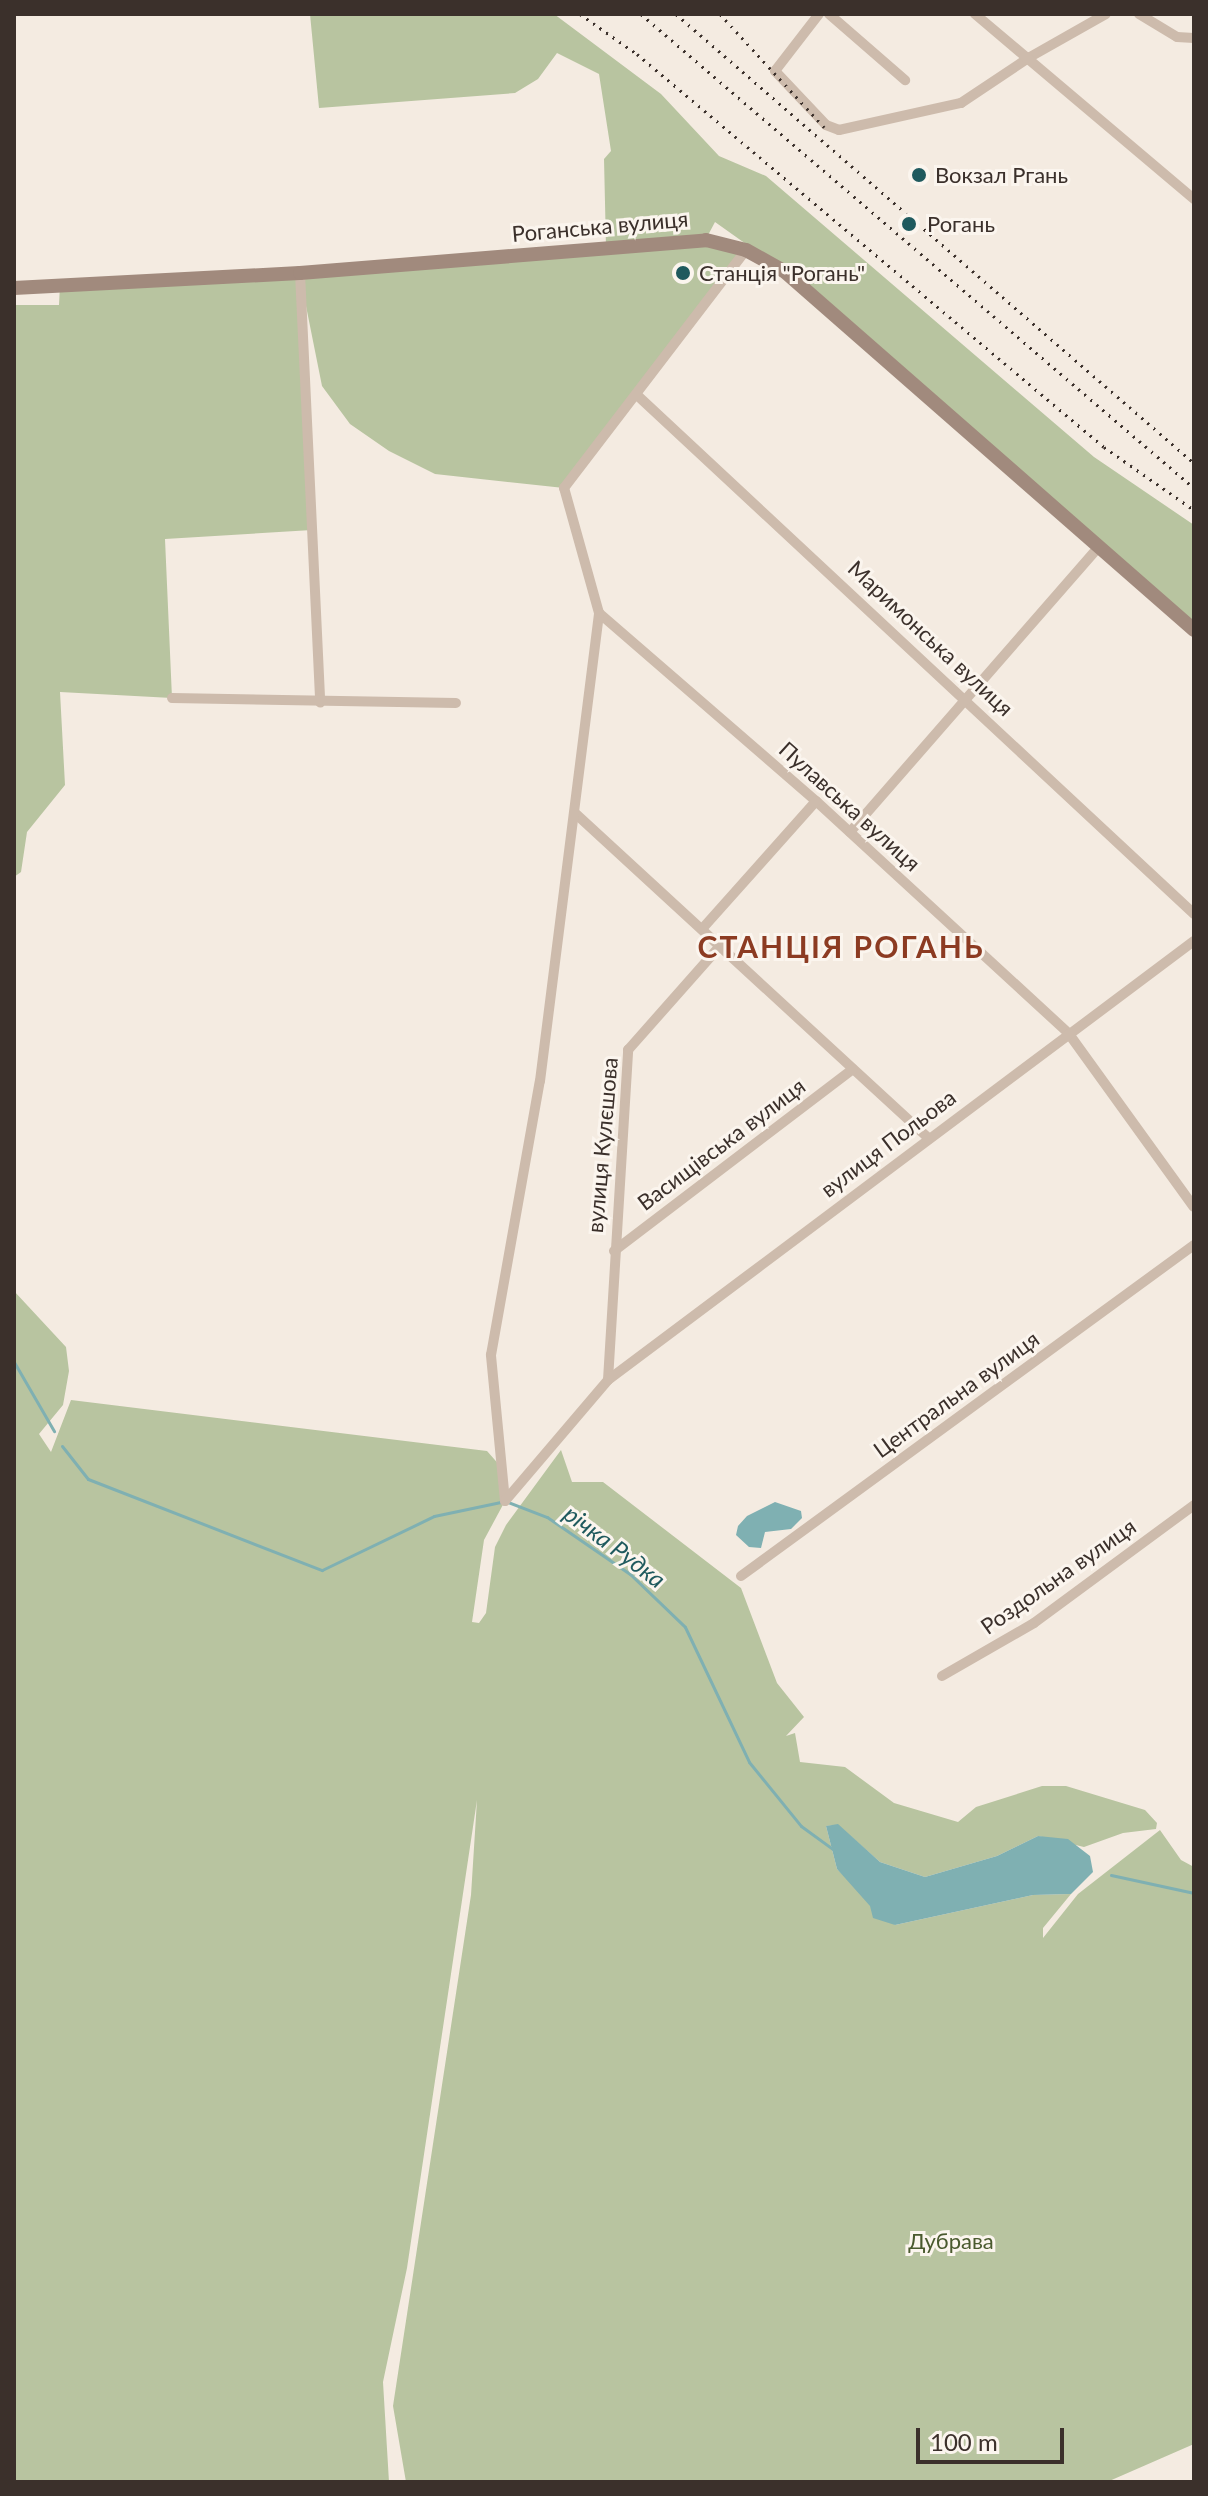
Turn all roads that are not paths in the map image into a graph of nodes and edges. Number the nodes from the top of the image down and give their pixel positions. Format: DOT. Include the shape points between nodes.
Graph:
graph roads {
  1 [pos="819,14"];
  2 [pos="829,14"];
  3 [pos="975,14"];
  4 [pos="1106,14"];
  5 [pos="1139,14"];
  6 [pos="1194,38"];
  7 [pos="1030,57"];
  8 [pos="905,80"];
  9 [pos="1194,199"];
  10 [pos="746,250"];
  11 [pos="300,273"];
  12 [pos="14,288"];
  13 [pos="638,396"];
  14 [pos="1099,547"];
  15 [pos="599,613"];
  16 [pos="1194,630"];
  17 [pos="965,696"];
  18 [pos="172,698"];
  19 [pos="320,703"];
  20 [pos="456,703"];
  21 [pos="816,801"];
  22 [pos="576,814"];
  23 [pos="850,832"];
  24 [pos="1194,914"];
  25 [pos="702,929"];
  26 [pos="1194,941"];
  27 [pos="720,946"];
  28 [pos="1069,1034"];
  29 [pos="853,1069"];
  30 [pos="927,1137"];
  31 [pos="1194,1207"];
  32 [pos="1194,1245"];
  33 [pos="614,1251"];
  34 [pos="608,1380"];
  35 [pos="1194,1505"];
  36 [pos="741,1576"];
  37 [pos="942,1676"];
  1 -- 7 [label="street" via="775,71 831,128 961,103"];
  2 -- 8 [label="street"];
  3 -- 7 [label="street"];
  4 -- 7 [label="street"];
  5 -- 6 [label="street" via="1177,37"];
  7 -- 9 [label="street"];
  10 -- 11 [label="main road, Роганська вулиця" via="706,240"];
  10 -- 13 [label="street"];
  10 -- 14 [label="main road, Роганська вулиця" via="784,271"];
  11 -- 12 [label="main road, Роганська вулиця"];
  11 -- 19 [label="street"];
  13 -- 15 [label="street" via="564,488"];
  13 -- 17 [label="street, Маримонська вулиця"];
  14 -- 16 [label="main road, Роганська вулиця"];
  14 -- 17 [label="street"];
  15 -- 21 [label="street, Пулавська вулиця"];
  15 -- 22 [label="street"];
  17 -- 23 [label="street"];
  17 -- 24 [label="street, Маримонська вулиця"];
  18 -- 19 [label="street"];
  19 -- 20 [label="street"];
  21 -- 23 [label="street, Пулавська вулиця"];
  21 -- 25 [label="street"];
  22 -- 25 [label="street"];
  22 -- 34 [label="street, вулиця Польова" via="540,1081 491,1355 505,1501"];
  23 -- 28 [label="street, Пулавська вулиця"];
  25 -- 27 [label="street"];
  26 -- 28 [label="street, вулиця Польова"];
  27 -- 29 [label="street"];
  27 -- 33 [label="street, вулиця Кулєшова" via="628,1050"];
  28 -- 30 [label="street, вулиця Польова"];
  28 -- 31 [label="street, Пулавська вулиця"];
  29 -- 30 [label="street"];
  29 -- 33 [label="street, Васищівська вулиця"];
  30 -- 34 [label="street, вулиця Польова"];
  32 -- 36 [label="street, Центральна вулиця"];
  33 -- 34 [label="street, вулиця Кулєшова"];
  35 -- 37 [label="street, Роздольна вулиця" via="1034,1623"];
}
